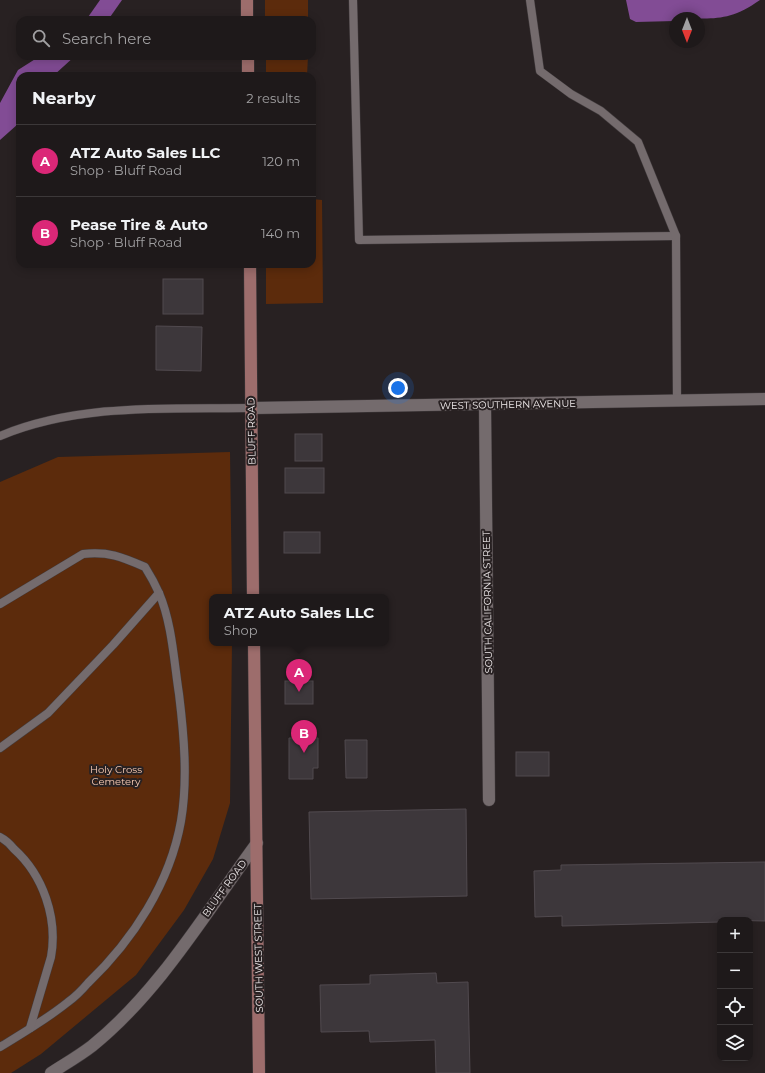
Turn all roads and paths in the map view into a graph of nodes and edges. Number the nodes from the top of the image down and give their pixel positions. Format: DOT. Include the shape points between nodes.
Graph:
graph roads {
  1 [pos="247,0"];
  2 [pos="353,0"];
  3 [pos="530,0"];
  4 [pos="247,16"];
  5 [pos="248,60"];
  6 [pos="248,72"];
  7 [pos="676,236"];
  8 [pos="250,268"];
  9 [pos="765,399"];
  10 [pos="677,401"];
  11 [pos="485,405"];
  12 [pos="251,408"];
  13 [pos="0,436"];
  14 [pos="159,593"];
  15 [pos="253,594"];
  16 [pos="0,604"];
  17 [pos="254,646"];
  18 [pos="0,748"];
  19 [pos="489,800"];
  20 [pos="0,837"];
  21 [pos="257,843"];
  22 [pos="30,1028"];
  23 [pos="0,1047"];
  24 [pos="51,1073"];
  25 [pos="259,1073"];
  1 -- 4 [label="main road"];
  2 -- 7 [label="lane" via="359,240"];
  3 -- 7 [label="lane" via="540,70 571,94 601,111 638,142"];
  5 -- 6 [label="main road"];
  7 -- 10 [label="lane"];
  8 -- 12 [label="main road, BLUFF ROAD"];
  9 -- 10 [label="street, WEST SOUTHERN AVENUE"];
  10 -- 11 [label="street, WEST SOUTHERN AVENUE"];
  11 -- 12 [label="street, WEST SOUTHERN AVENUE"];
  11 -- 19 [label="street, SOUTH CALIFORNIA STREET"];
  12 -- 13 [label="lane" via="150,409 88,413 47,421"];
  12 -- 15 [label="main road, BLUFF ROAD"];
  14 -- 16 [label="lane" via="145,566 99,552 84,554"];
  14 -- 18 [label="lane" via="48,713"];
  14 -- 22 [label="lane" via="173,650 183,736 185,784 181,821 172,856 158,891 106,966 70,1001"];
  17 -- 21 [label="main road"];
  20 -- 22 [label="lane" via="26,859 42,887 51,921 51,957"];
  21 -- 24 [label="street, BLUFF ROAD" via="152,986 91,1046"];
  21 -- 25 [label="main road, SOUTH WEST STREET"];
  22 -- 23 [label="lane"];
}
